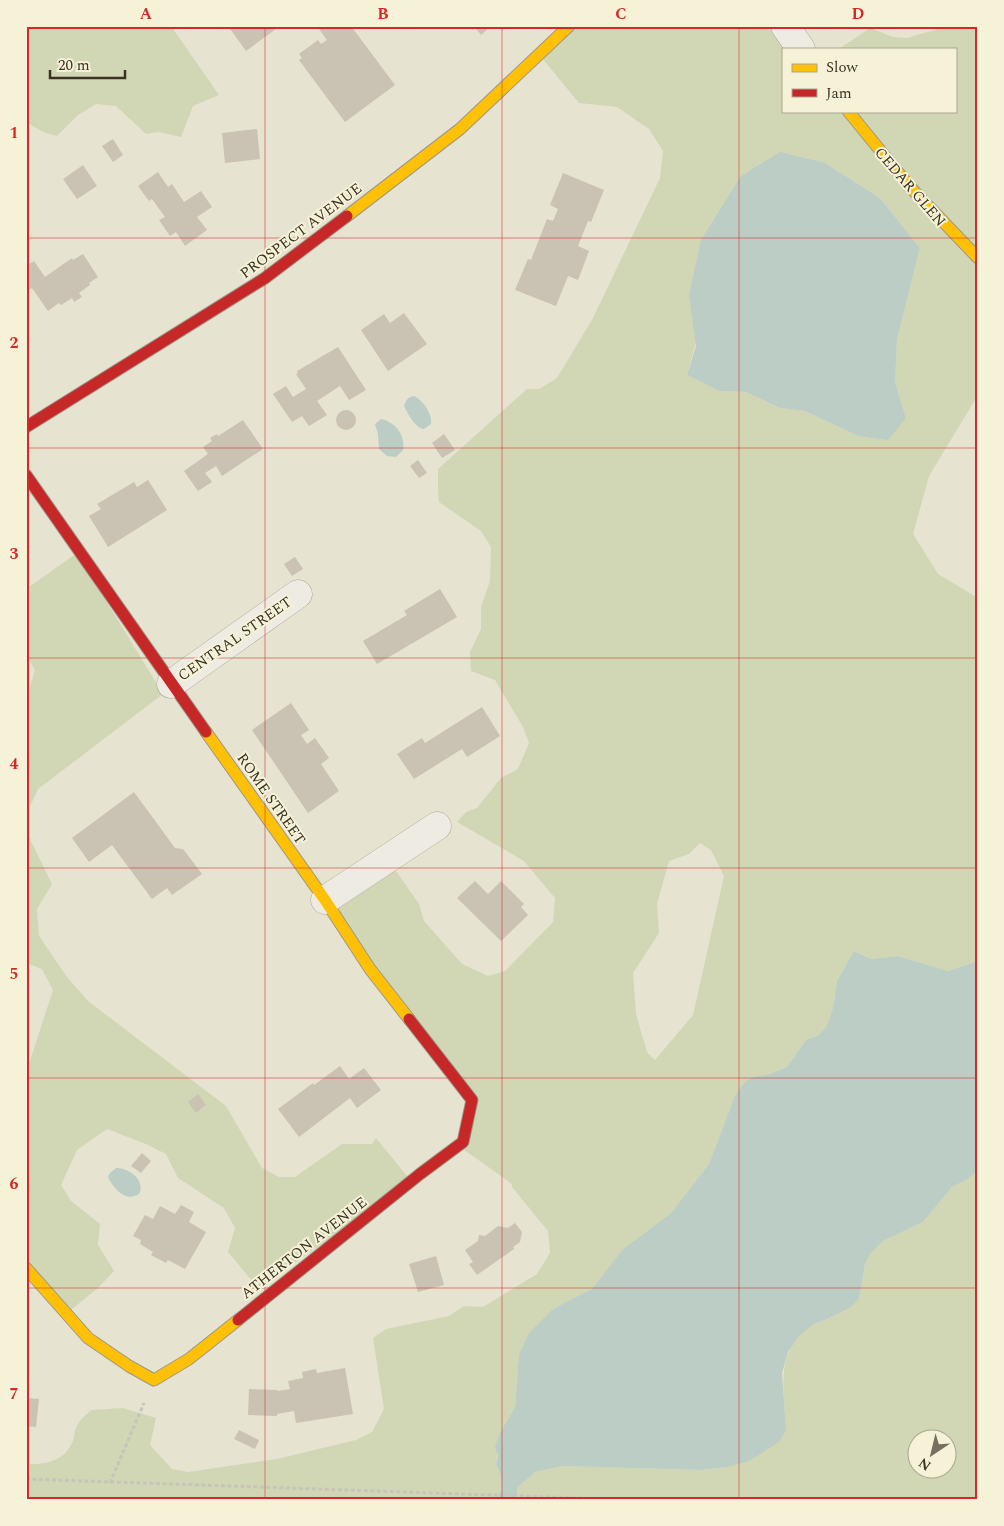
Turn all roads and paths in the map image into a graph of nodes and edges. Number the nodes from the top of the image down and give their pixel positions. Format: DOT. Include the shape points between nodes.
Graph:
graph roads {
  1 [pos="569,26"];
  2 [pos="785,26"];
  3 [pos="801,48"];
  4 [pos="849,112"];
  5 [pos="978,258"];
  6 [pos="26,427"];
  7 [pos="26,475"];
  8 [pos="298,594"];
  9 [pos="171,684"];
  10 [pos="437,826"];
  11 [pos="325,900"];
  12 [pos="463,1142"];
  13 [pos="26,1268"];
  14 [pos="159,1378"];
  15 [pos="26,1479"];
  16 [pos="110,1483"];
  17 [pos="637,1500"];
  1 -- 6 [label="street, PROSPECT AVENUE" via="460,129 265,278"];
  2 -- 3 [label="street"];
  4 -- 5 [label="street, CEDAR GLEN" via="931,211"];
  7 -- 9 [label="street, ROME STREET"];
  8 -- 9 [label="street, CENTRAL STREET"];
  9 -- 11 [label="street, ROME STREET"];
  10 -- 11 [label="street"];
  11 -- 12 [label="street, ROME STREET" via="370,969 472,1100"];
  12 -- 14 [label="street, ATHERTON AVENUE" via="189,1359"];
  13 -- 14 [label="street" via="88,1338 129,1366"];
  14 -- 16 [label="path"];
  15 -- 16 [label="path"];
  16 -- 17 [label="path"];
}
